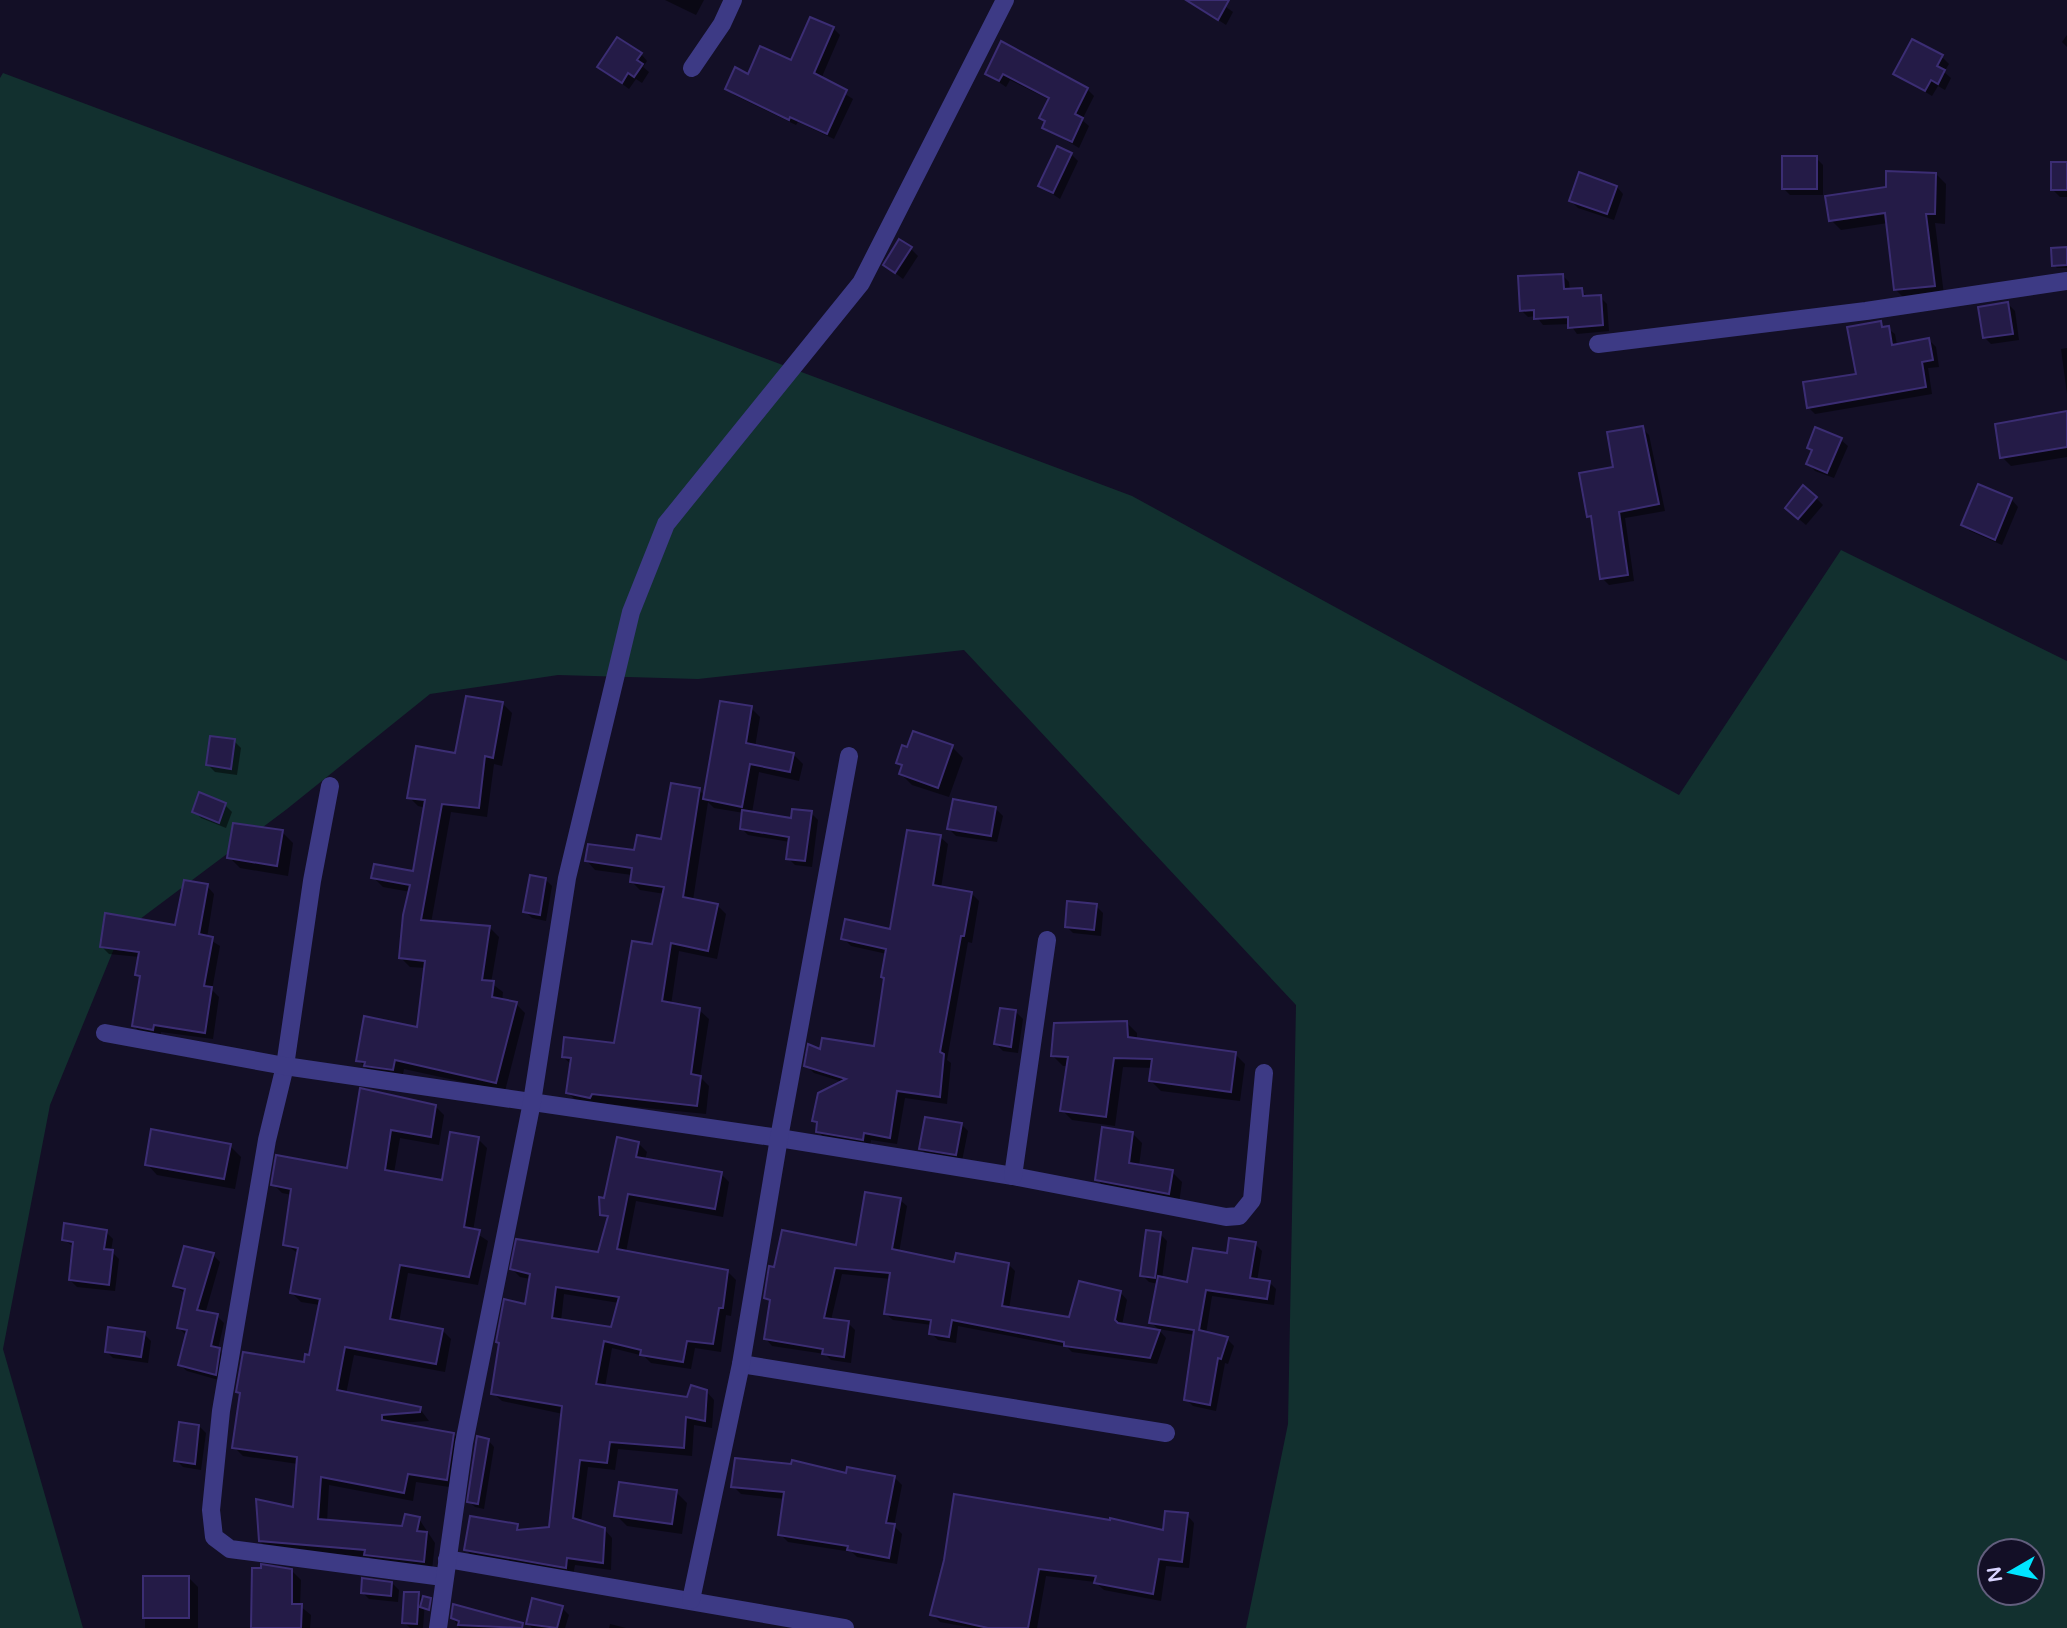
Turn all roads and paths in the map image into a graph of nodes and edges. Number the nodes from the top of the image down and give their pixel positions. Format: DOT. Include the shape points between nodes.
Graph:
graph roads {
  1 [pos="733,0"];
  2 [pos="1005,0"];
  3 [pos="692,68"];
  4 [pos="2067,281"];
  5 [pos="1598,344"];
  6 [pos="849,756"];
  7 [pos="330,786"];
  8 [pos="1047,940"];
  9 [pos="105,1033"];
  10 [pos="285,1066"];
  11 [pos="1264,1073"];
  12 [pos="532,1102"];
  13 [pos="779,1138"];
  14 [pos="1013,1176"];
  15 [pos="741,1364"];
  16 [pos="1166,1433"];
  17 [pos="445,1568"];
  18 [pos="691,1600"];
  19 [pos="438,1628"];
  20 [pos="845,1628"];
  1 -- 3 [label="street"];
  2 -- 12 [label="street" via="861,283 666,524 631,612 567,878"];
  4 -- 5 [label="street"];
  6 -- 13 [label="street"];
  7 -- 10 [label="street"];
  8 -- 14 [label="street"];
  9 -- 10 [label="street"];
  10 -- 12 [label="street"];
  10 -- 17 [label="street" via="267,1140 221,1411 211,1510 214,1536 230,1549"];
  11 -- 14 [label="street" via="1252,1200 1239,1216"];
  12 -- 13 [label="street"];
  12 -- 17 [label="street" via="464,1443"];
  13 -- 14 [label="street"];
  13 -- 15 [label="street"];
  15 -- 16 [label="street"];
  15 -- 18 [label="street"];
  17 -- 18 [label="street"];
  17 -- 19 [label="street"];
  18 -- 20 [label="street"];
}
